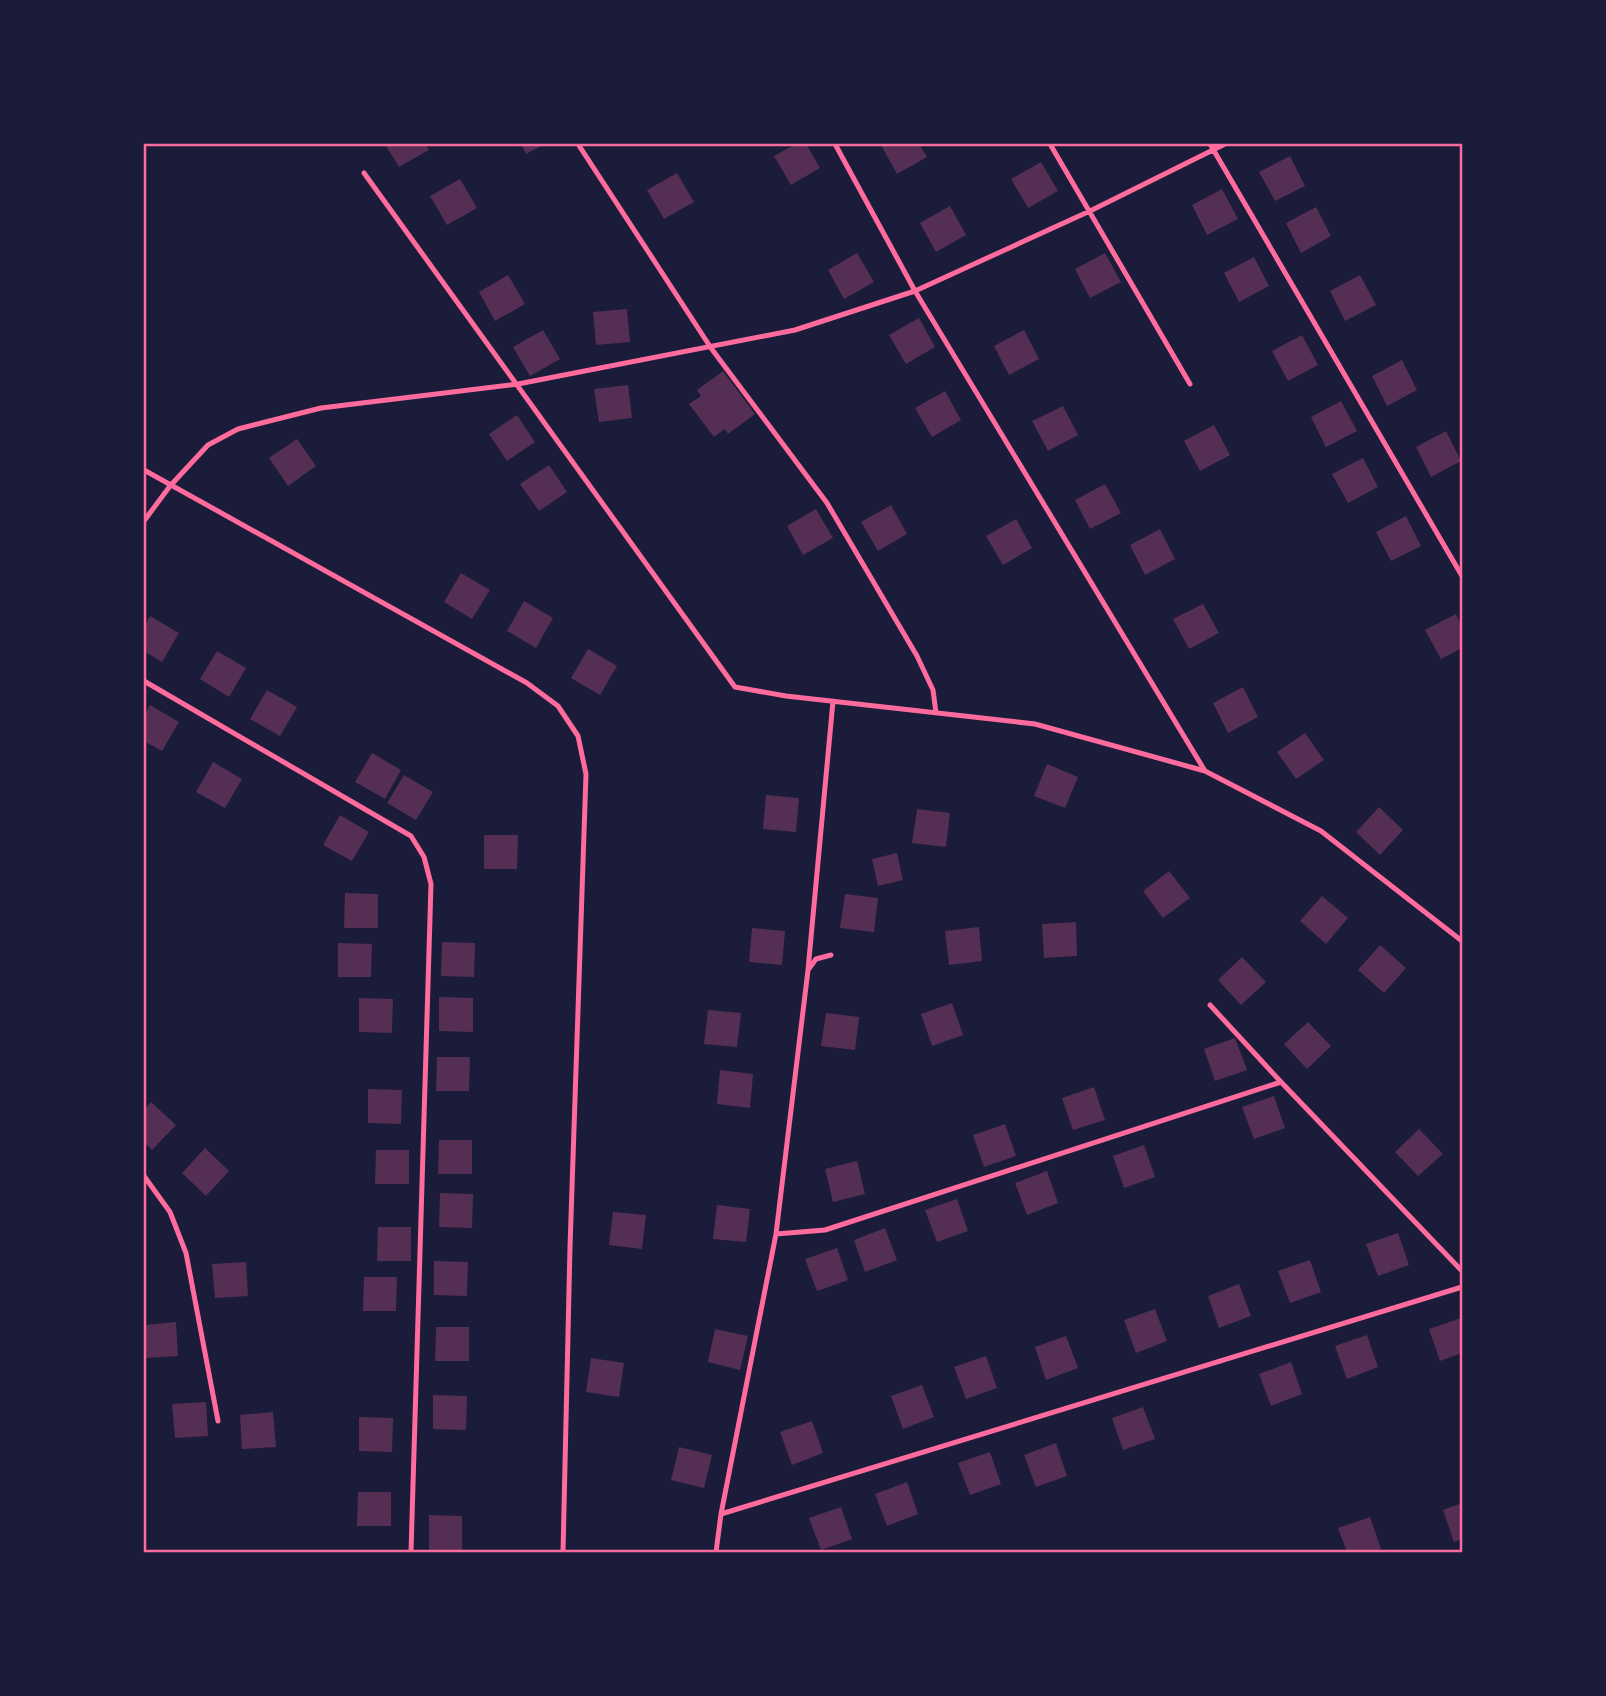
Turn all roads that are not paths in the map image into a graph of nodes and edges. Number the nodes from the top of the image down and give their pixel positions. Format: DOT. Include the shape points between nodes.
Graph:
graph roads {
  1 [pos="578,144"];
  2 [pos="835,144"];
  3 [pos="1050,144"];
  4 [pos="1225,144"];
  5 [pos="1212,146"];
  6 [pos="364,173"];
  7 [pos="1090,211"];
  8 [pos="915,291"];
  9 [pos="711,348"];
  10 [pos="518,384"];
  11 [pos="1190,384"];
  12 [pos="144,470"];
  13 [pos="170,486"];
  14 [pos="144,521"];
  15 [pos="1462,576"];
  16 [pos="144,681"];
  17 [pos="832,701"];
  18 [pos="936,713"];
  19 [pos="1205,771"];
  20 [pos="1462,941"];
  21 [pos="831,955"];
  22 [pos="808,970"];
  23 [pos="1210,1004"];
  24 [pos="1280,1082"];
  25 [pos="144,1176"];
  26 [pos="776,1234"];
  27 [pos="1462,1272"];
  28 [pos="1462,1287"];
  29 [pos="219,1421"];
  30 [pos="721,1514"];
  31 [pos="411,1552"];
  32 [pos="563,1552"];
  33 [pos="716,1552"];
  1 -- 9 [label="lane"];
  2 -- 8 [label="lane"];
  3 -- 7 [label="lane"];
  4 -- 5 [label="lane"];
  5 -- 7 [label="lane"];
  5 -- 15 [label="lane"];
  6 -- 10 [label="lane"];
  7 -- 8 [label="lane"];
  7 -- 11 [label="lane"];
  8 -- 9 [label="lane" via="795,330"];
  8 -- 19 [label="lane"];
  9 -- 10 [label="lane"];
  9 -- 18 [label="lane" via="827,503 917,656 933,690"];
  10 -- 13 [label="lane" via="321,408 239,429 208,445"];
  10 -- 17 [label="lane" via="735,687"];
  12 -- 13 [label="lane"];
  13 -- 14 [label="lane"];
  13 -- 32 [label="lane" via="527,683 558,706 578,736 586,774"];
  16 -- 31 [label="lane" via="411,836 424,857 431,884"];
  17 -- 18 [label="lane"];
  17 -- 22 [label="lane"];
  18 -- 19 [label="lane" via="1035,724"];
  19 -- 20 [label="lane" via="1321,831"];
  21 -- 22 [label="lane"];
  22 -- 26 [label="lane"];
  23 -- 24 [label="lane"];
  24 -- 26 [label="lane" via="825,1230"];
  24 -- 27 [label="lane"];
  25 -- 29 [label="lane" via="170,1212 186,1253"];
  26 -- 30 [label="lane"];
  28 -- 30 [label="lane"];
  30 -- 33 [label="lane"];
}
